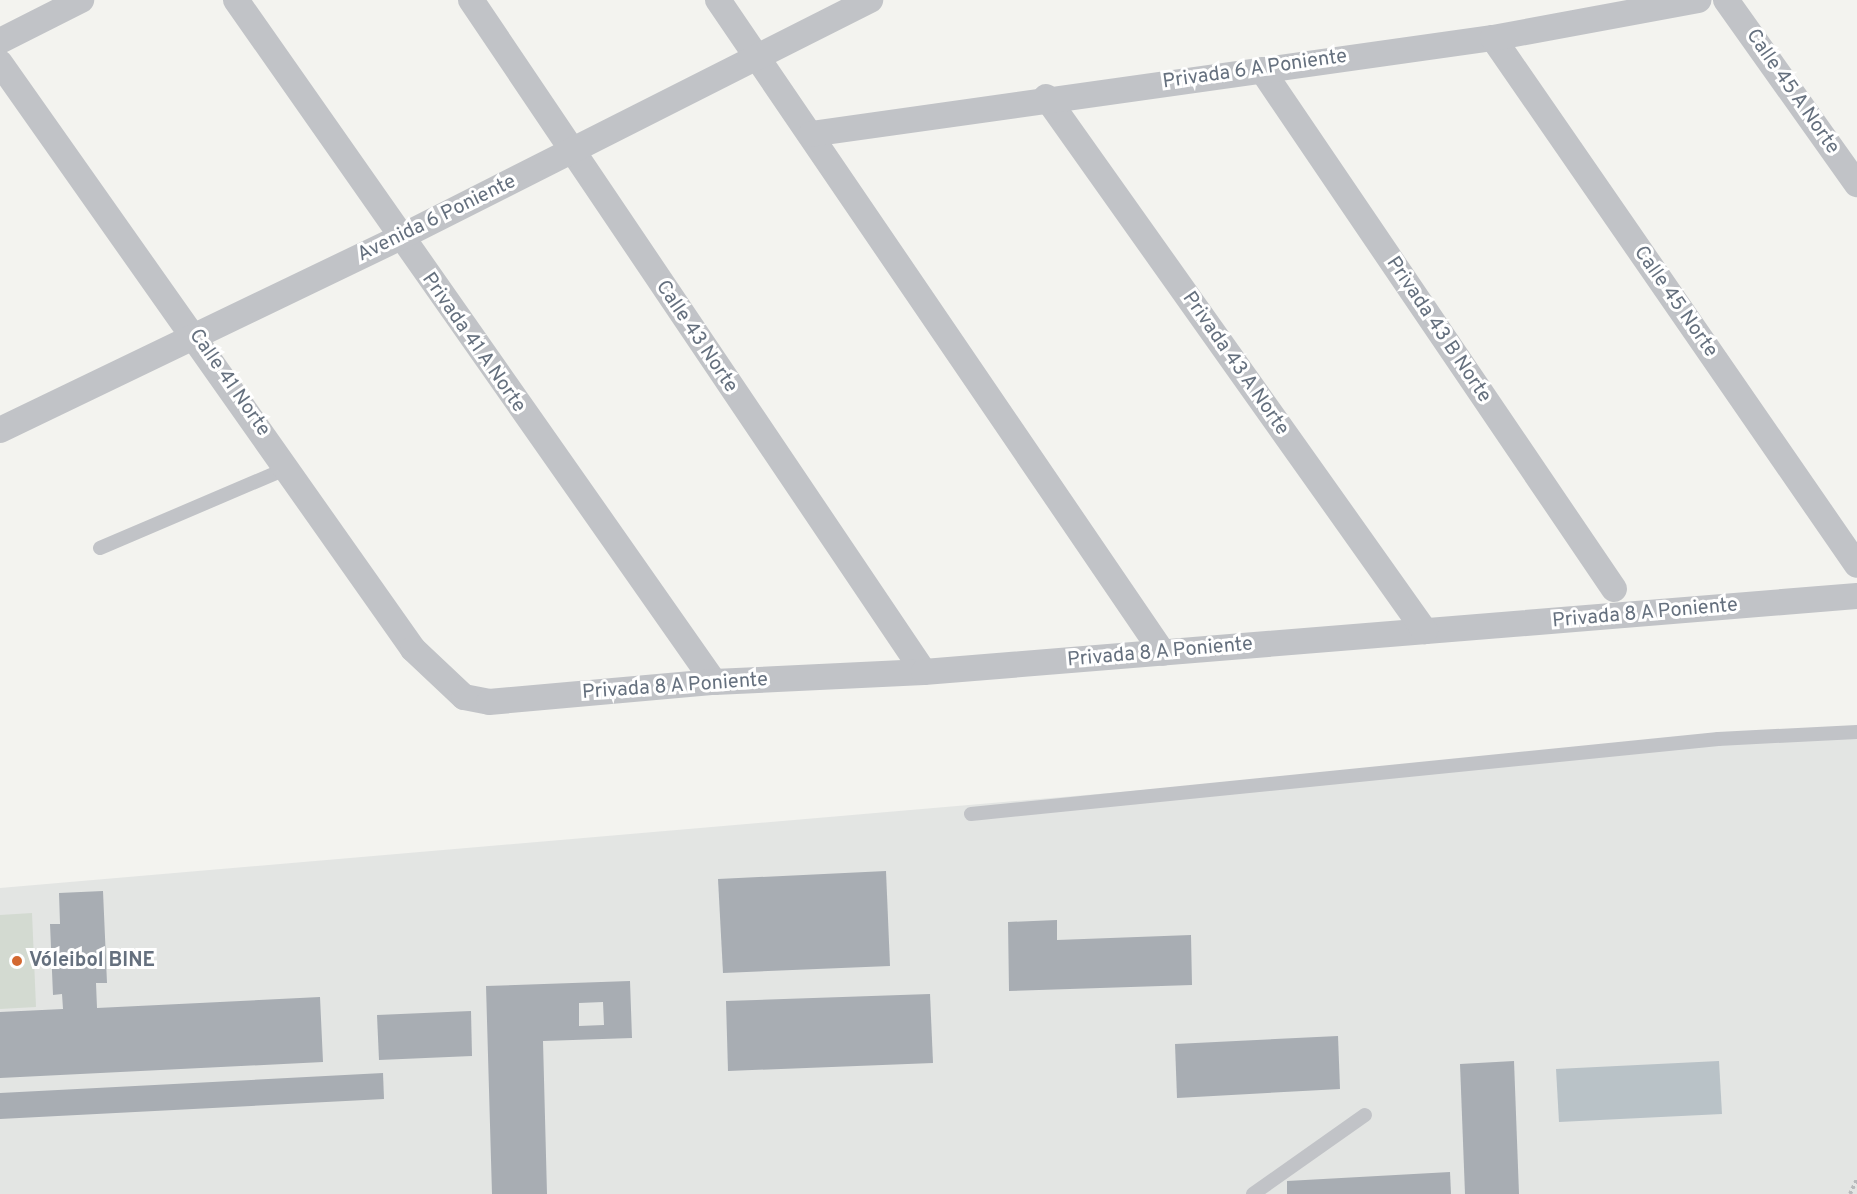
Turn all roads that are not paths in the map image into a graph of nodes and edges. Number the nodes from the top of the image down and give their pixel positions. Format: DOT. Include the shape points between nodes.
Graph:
graph roads {
  1 [pos="81,0"];
  2 [pos="236,0"];
  3 [pos="471,0"];
  4 [pos="718,0"];
  5 [pos="870,0"];
  6 [pos="1699,0"];
  7 [pos="1726,0"];
  8 [pos="1493,38"];
  9 [pos="0,41"];
  10 [pos="757,59"];
  11 [pos="0,63"];
  12 [pos="1262,70"];
  13 [pos="1046,97"];
  14 [pos="811,134"];
  15 [pos="571,153"];
  16 [pos="1857,184"];
  17 [pos="399,238"];
  18 [pos="197,338"];
  19 [pos="0,430"];
  20 [pos="288,468"];
  21 [pos="100,548"];
  22 [pos="1857,565"];
  23 [pos="1614,589"];
  24 [pos="1857,596"];
  25 [pos="1425,631"];
  26 [pos="1163,653"];
  27 [pos="924,672"];
  28 [pos="714,682"];
  29 [pos="464,697"];
  30 [pos="1857,732"];
  31 [pos="971,814"];
  32 [pos="1365,1114"];
  33 [pos="1253,1194"];
  1 -- 9 [label="street"];
  2 -- 17 [label="street, Privada 41 A Norte"];
  3 -- 15 [label="street, Calle 43 Norte"];
  4 -- 10 [label="street"];
  5 -- 10 [label="street, Avenida 6 Poniente"];
  6 -- 8 [label="street, Privada 6 A Poniente"];
  7 -- 16 [label="street, Calle 45 A Norte"];
  8 -- 12 [label="street, Privada 6 A Poniente"];
  8 -- 22 [label="street, Calle 45 Norte"];
  10 -- 14 [label="street"];
  10 -- 15 [label="street, Avenida 6 Poniente"];
  11 -- 18 [label="street, Calle 41 Norte"];
  12 -- 13 [label="street, Privada 6 A Poniente"];
  12 -- 23 [label="street, Privada 43 B Norte"];
  13 -- 14 [label="street, Privada 6 A Poniente"];
  13 -- 25 [label="street, Privada 43 A Norte"];
  14 -- 26 [label="street"];
  15 -- 17 [label="street, Avenida 6 Poniente"];
  15 -- 27 [label="street, Calle 43 Norte"];
  17 -- 18 [label="street, Avenida 6 Poniente"];
  17 -- 28 [label="street, Privada 41 A Norte"];
  18 -- 19 [label="street, Avenida 6 Poniente"];
  18 -- 20 [label="street, Calle 41 Norte"];
  20 -- 21 [label="lane"];
  20 -- 29 [label="street, Calle 41 Norte" via="413,649"];
  24 -- 25 [label="street, Privada 8 A Poniente"];
  25 -- 26 [label="street, Privada 8 A Poniente"];
  26 -- 27 [label="street, Privada 8 A Poniente"];
  27 -- 28 [label="street, Privada 8 A Poniente"];
  28 -- 29 [label="street, Privada 8 A Poniente" via="489,702"];
  30 -- 31 [label="lane" via="1718,739"];
  32 -- 33 [label="lane"];
}
